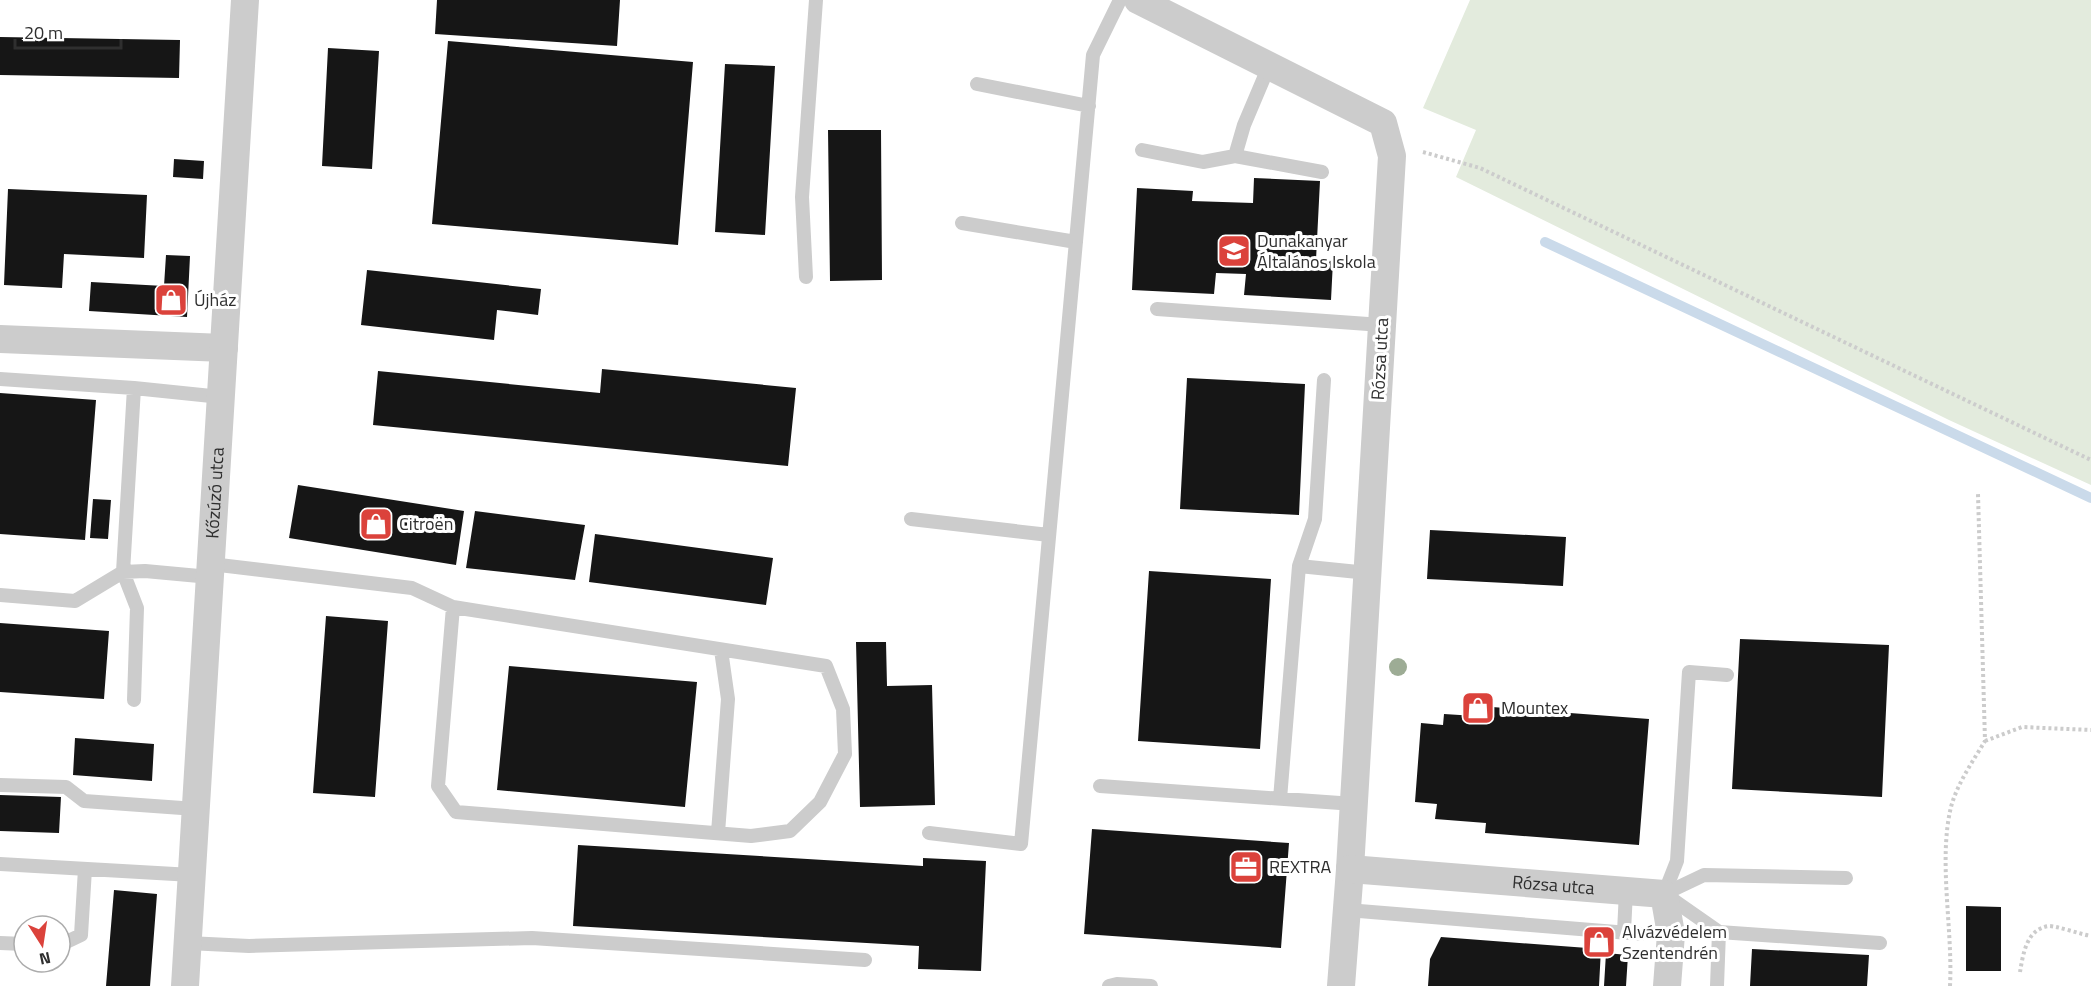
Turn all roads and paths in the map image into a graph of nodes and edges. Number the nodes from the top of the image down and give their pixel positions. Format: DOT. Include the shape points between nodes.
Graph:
graph roads {
  1 [pos="245,0"];
  2 [pos="816,0"];
  3 [pos="1120,0"];
  4 [pos="1138,0"];
  5 [pos="1269,66"];
  6 [pos="977,84"];
  7 [pos="1089,105"];
  8 [pos="1388,142"];
  9 [pos="1142,150"];
  10 [pos="1235,156"];
  11 [pos="1322,172"];
  12 [pos="962,223"];
  13 [pos="1076,242"];
  14 [pos="806,277"];
  15 [pos="1157,309"];
  16 [pos="1382,325"];
  17 [pos="0,339"];
  18 [pos="224,348"];
  19 [pos="0,379"];
  20 [pos="1324,380"];
  21 [pos="134,388"];
  22 [pos="221,397"];
  23 [pos="2091,460"];
  24 [pos="1978,494"];
  25 [pos="911,519"];
  26 [pos="1049,535"];
  27 [pos="1299,566"];
  28 [pos="210,570"];
  29 [pos="123,572"];
  30 [pos="1368,573"];
  31 [pos="0,595"];
  32 [pos="453,607"];
  33 [pos="721,650"];
  34 [pos="1727,675"];
  35 [pos="134,700"];
  36 [pos="2091,730"];
  37 [pos="1985,741"];
  38 [pos="0,785"];
  39 [pos="1100,786"];
  40 [pos="1280,798"];
  41 [pos="1354,804"];
  42 [pos="196,809"];
  43 [pos="718,833"];
  44 [pos="929,833"];
  45 [pos="0,864"];
  46 [pos="85,869"];
  47 [pos="1350,870"];
  48 [pos="192,875"];
  49 [pos="1846,878"];
  50 [pos="1626,891"];
  51 [pos="1664,894"];
  52 [pos="1347,910"];
  53 [pos="1719,932"];
  54 [pos="1624,933"];
  55 [pos="1641,934"];
  56 [pos="2091,936"];
  57 [pos="72,939"];
  58 [pos="1880,943"];
  59 [pos="188,944"];
  60 [pos="864,960"];
  61 [pos="2020,972"];
  62 [pos="186,986"];
  63 [pos="1109,986"];
  64 [pos="1151,986"];
  65 [pos="1341,986"];
  66 [pos="1667,986"];
  67 [pos="1717,986"];
  68 [pos="1950,986"];
  1 -- 18 [label="street, Kőzúzó utca"];
  2 -- 14 [label="lane" via="802,197"];
  3 -- 7 [label="lane" via="1093,55"];
  4 -- 5 [label="street, Rózsa utca"];
  5 -- 8 [label="street, Rózsa utca" via="1383,123"];
  5 -- 10 [label="lane"];
  6 -- 7 [label="lane"];
  7 -- 13 [label="lane"];
  8 -- 16 [label="street, Rózsa utca" via="1392,156"];
  8 -- 23 [label="path" via="1480,168"];
  9 -- 10 [label="lane" via="1203,162"];
  10 -- 11 [label="lane"];
  12 -- 13 [label="lane"];
  13 -- 26 [label="lane"];
  15 -- 16 [label="lane"];
  16 -- 30 [label="street, Rózsa utca"];
  17 -- 18 [label="street"];
  18 -- 22 [label="street, Kőzúzó utca"];
  19 -- 21 [label="lane"];
  20 -- 27 [label="lane" via="1315,519"];
  21 -- 22 [label="lane"];
  21 -- 29 [label="lane"];
  22 -- 28 [label="street, Kőzúzó utca"];
  24 -- 37 [label="path"];
  25 -- 26 [label="lane"];
  26 -- 44 [label="lane" via="1021,844"];
  27 -- 30 [label="lane"];
  27 -- 40 [label="lane"];
  28 -- 29 [label="lane"];
  28 -- 32 [label="lane" via="412,588"];
  28 -- 42 [label="street, Kőzúzó utca"];
  29 -- 31 [label="lane" via="75,601"];
  29 -- 35 [label="lane" via="137,608"];
  30 -- 41 [label="street, Rózsa utca"];
  32 -- 33 [label="lane"];
  32 -- 43 [label="lane" via="438,786 456,812"];
  33 -- 43 [label="lane" via="728,699"];
  33 -- 43 [label="lane" via="826,666 843,709 845,754 820,802 790,831 751,836"];
  34 -- 51 [label="lane" via="1689,672 1677,861"];
  36 -- 37 [label="path" via="2022,727"];
  37 -- 68 [label="path" via="1951,806 1946,850"];
  38 -- 42 [label="lane" via="66,787 84,801"];
  39 -- 40 [label="lane"];
  40 -- 41 [label="lane"];
  41 -- 47 [label="street, Rózsa utca"];
  42 -- 48 [label="street, Kőzúzó utca"];
  45 -- 46 [label="lane"];
  46 -- 48 [label="lane"];
  46 -- 57 [label="lane" via="81,935"];
  47 -- 50 [label="street, Rózsa utca"];
  47 -- 52 [label="street, Rózsa utca"];
  48 -- 59 [label="street, Kőzúzó utca"];
  49 -- 51 [label="lane" via="1704,875"];
  50 -- 51 [label="street, Rózsa utca"];
  50 -- 54 [label="lane"];
  51 -- 53 [label="lane"];
  51 -- 66 [label="street" via="1671,934"];
  52 -- 54 [label="lane"];
  52 -- 65 [label="street, Rózsa utca"];
  53 -- 58 [label="lane"];
  53 -- 67 [label="lane"];
  54 -- 55 [label="lane"];
  56 -- 61 [label="path" via="2049,926 2036,932 2025,945"];
  59 -- 60 [label="lane" via="249,946 532,938"];
  59 -- 62 [label="street, Kőzúzó utca"];
  63 -- 64 [label="lane"];
}
